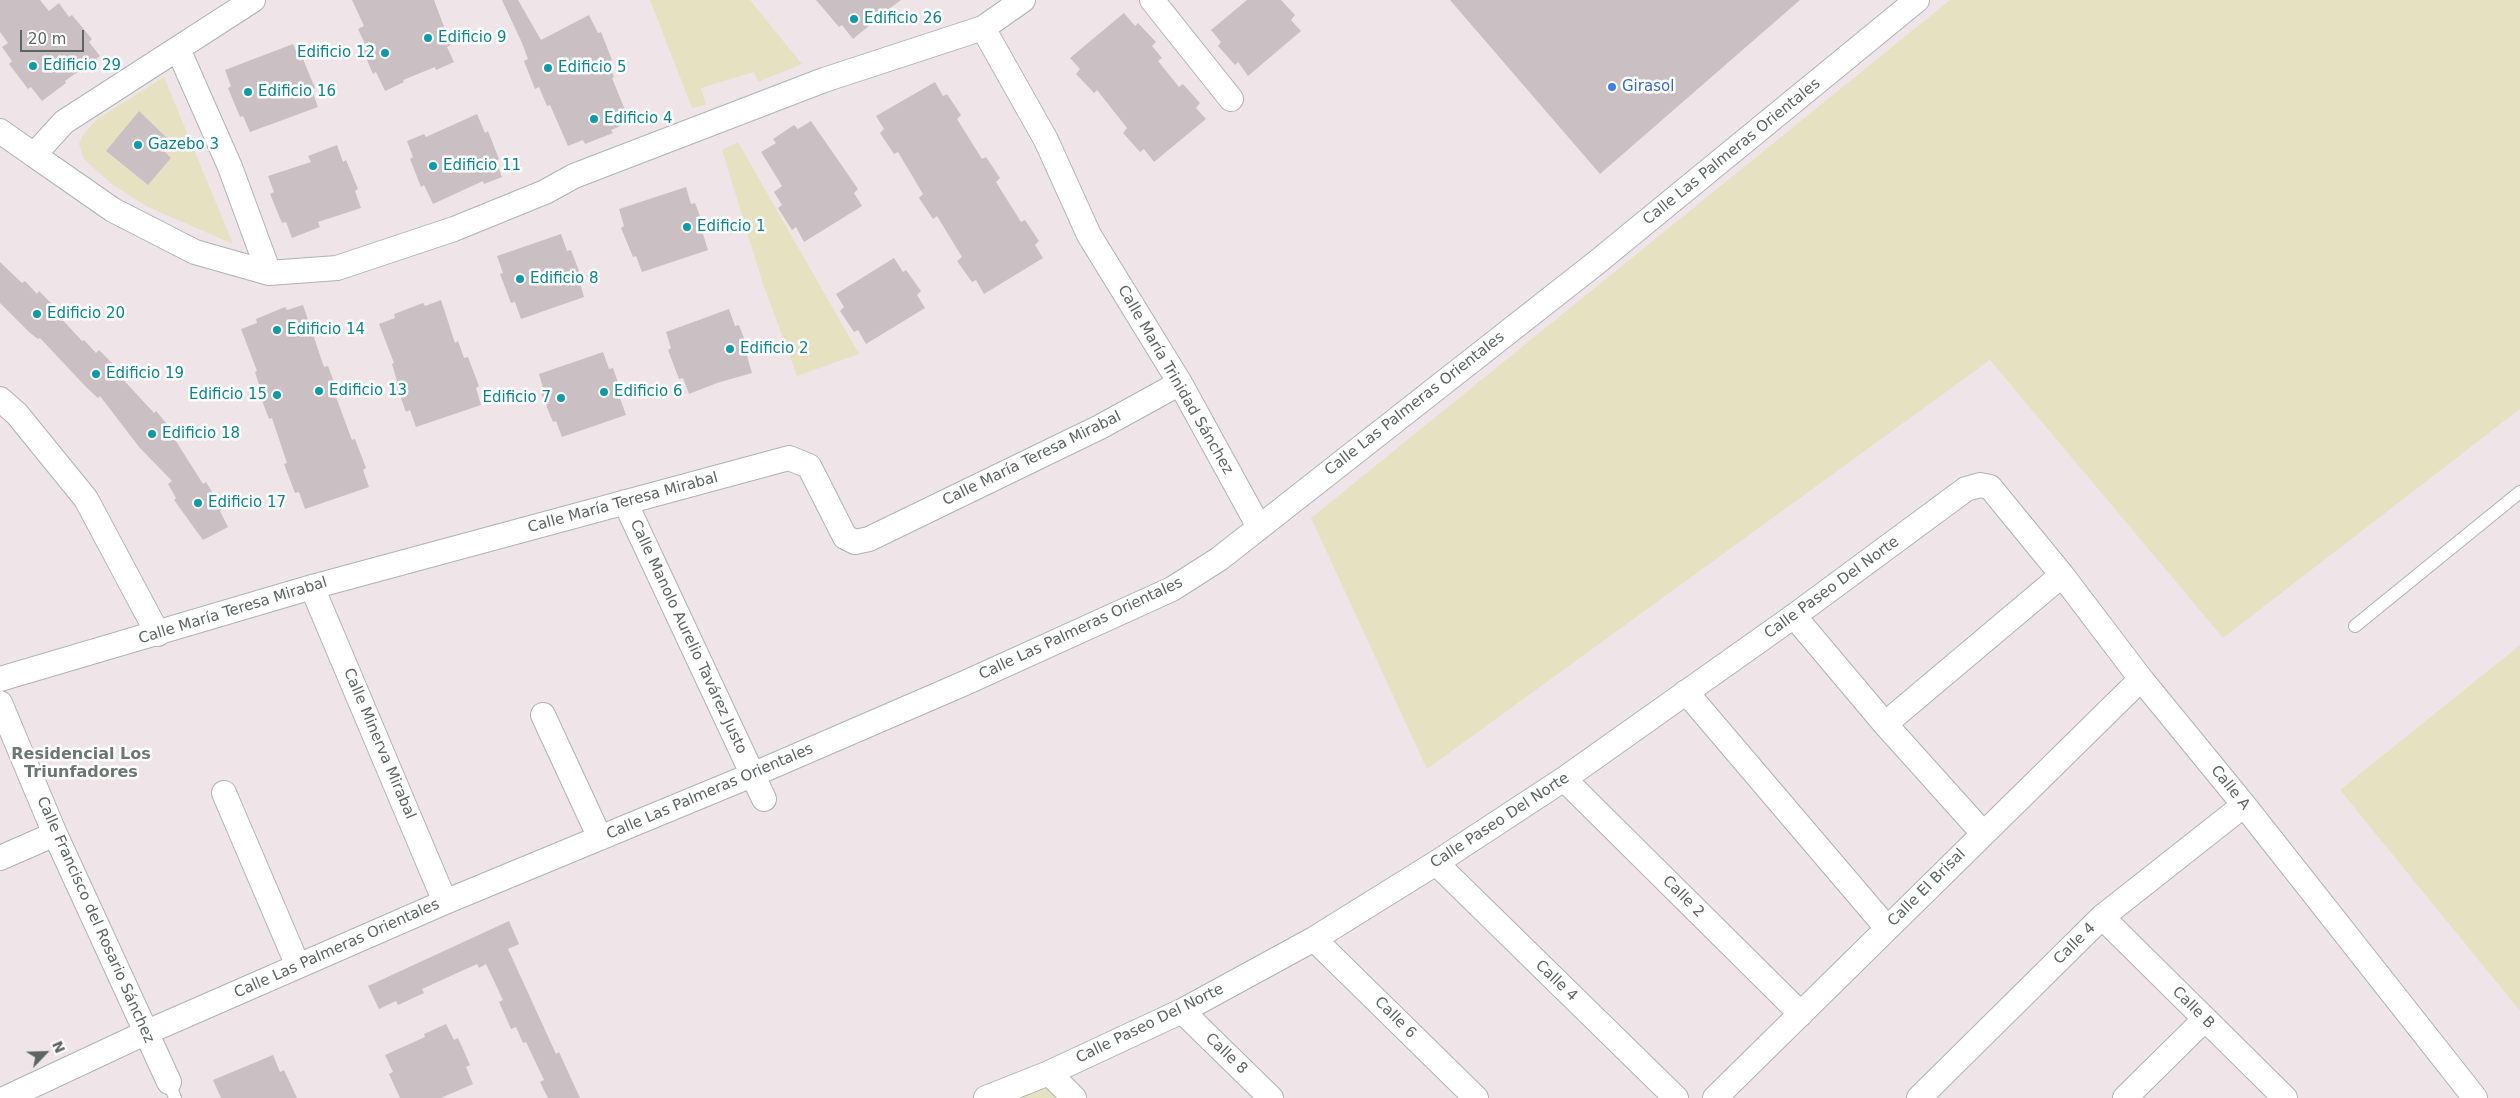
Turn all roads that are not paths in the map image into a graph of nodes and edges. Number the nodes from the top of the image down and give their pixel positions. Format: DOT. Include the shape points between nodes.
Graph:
graph roads {
  1 [pos="253,0"];
  2 [pos="1023,0"];
  3 [pos="1152,0"];
  4 [pos="1917,0"];
  5 [pos="983,28"];
  6 [pos="178,49"];
  7 [pos="1231,99"];
  8 [pos="0,131"];
  9 [pos="34,155"];
  10 [pos="269,272"];
  11 [pos="1180,383"];
  12 [pos="0,400"];
  13 [pos="1980,485"];
  14 [pos="2520,492"];
  15 [pos="625,502"];
  16 [pos="1259,526"];
  17 [pos="2062,575"];
  18 [pos="312,587"];
  19 [pos="1794,616"];
  20 [pos="2355,626"];
  21 [pos="158,634"];
  22 [pos="0,679"];
  23 [pos="2140,679"];
  24 [pos="1686,692"];
  25 [pos="0,703"];
  26 [pos="543,715"];
  27 [pos="1885,724"];
  28 [pos="752,775"];
  29 [pos="1564,779"];
  30 [pos="224,793"];
  31 [pos="764,799"];
  32 [pos="2244,805"];
  33 [pos="1982,832"];
  34 [pos="55,834"];
  35 [pos="600,838"];
  36 [pos="0,858"];
  37 [pos="1436,863"];
  38 [pos="445,902"];
  39 [pos="2102,917"];
  40 [pos="1887,928"];
  41 [pos="1314,938"];
  42 [pos="298,966"];
  43 [pos="1182,1011"];
  44 [pos="1801,1014"];
  45 [pos="2204,1020"];
  46 [pos="145,1033"];
  47 [pos="1049,1073"];
  48 [pos="172,1090"];
  49 [pos="6,1098"];
  50 [pos="986,1098"];
  51 [pos="1074,1098"];
  52 [pos="1271,1098"];
  53 [pos="1476,1098"];
  54 [pos="1676,1098"];
  55 [pos="1715,1098"];
  56 [pos="1920,1098"];
  57 [pos="2125,1098"];
  58 [pos="2285,1098"];
  59 [pos="2475,1098"];
  1 -- 6 [label="street"];
  2 -- 5 [label="street"];
  3 -- 7 [label="street"];
  4 -- 16 [label="street, Calle Las Palmeras Orientales" via="1596,263"];
  5 -- 10 [label="street" via="824,80 574,176 545,192 454,229 337,268"];
  5 -- 11 [label="street, Calle María Trinidad Sánchez" via="1046,140 1089,235"];
  6 -- 9 [label="street" via="64,122"];
  6 -- 10 [label="street" via="230,167"];
  8 -- 9 [label="street"];
  9 -- 10 [label="street" via="113,210 195,252"];
  11 -- 15 [label="street, Calle María Teresa Mirabal" via="1100,427 869,539 855,542 845,537 809,466 789,458"];
  11 -- 16 [label="street, Calle María Trinidad Sánchez"];
  12 -- 21 [label="street" via="16,414 86,499"];
  13 -- 17 [label="street, Calle A" via="1990,487"];
  13 -- 19 [label="street, Calle Paseo Del Norte" via="1966,489"];
  14 -- 20 [label="lane"];
  15 -- 18 [label="street, Calle María Teresa Mirabal"];
  15 -- 28 [label="street, Calle Manolo Aurelio Tavárez Justo"];
  16 -- 28 [label="street, Calle Las Palmeras Orientales" via="1219,559 1172,589"];
  17 -- 23 [label="street, Calle A"];
  17 -- 27 [label="street"];
  18 -- 21 [label="street, Calle María Teresa Mirabal"];
  18 -- 38 [label="street, Calle Minerva Mirabal"];
  19 -- 24 [label="street, Calle Paseo Del Norte"];
  19 -- 27 [label="street"];
  21 -- 22 [label="street, Calle María Teresa Mirabal"];
  23 -- 32 [label="street, Calle A"];
  23 -- 33 [label="street, Calle El Brisal"];
  24 -- 29 [label="street, Calle Paseo Del Norte"];
  24 -- 40 [label="street"];
  25 -- 34 [label="street, Calle Francisco del Rosario Sánchez"];
  26 -- 35 [label="street"];
  27 -- 33 [label="street"];
  28 -- 31 [label="street, Calle Manolo Aurelio Tavárez Justo"];
  28 -- 35 [label="street, Calle Las Palmeras Orientales"];
  29 -- 37 [label="street, Calle Paseo Del Norte"];
  29 -- 44 [label="street, Calle 2"];
  30 -- 42 [label="street"];
  32 -- 39 [label="street, Calle 4"];
  32 -- 59 [label="street, Calle A"];
  33 -- 40 [label="street, Calle El Brisal"];
  34 -- 36 [label="street"];
  34 -- 46 [label="street, Calle Francisco del Rosario Sánchez"];
  35 -- 38 [label="street, Calle Las Palmeras Orientales"];
  37 -- 41 [label="street, Calle Paseo Del Norte"];
  37 -- 54 [label="street, Calle 4"];
  38 -- 42 [label="street, Calle Las Palmeras Orientales"];
  39 -- 45 [label="street, Calle B"];
  39 -- 56 [label="street, Calle 4"];
  40 -- 44 [label="street, Calle El Brisal"];
  41 -- 43 [label="street, Calle Paseo Del Norte"];
  41 -- 53 [label="street, Calle 6"];
  42 -- 46 [label="street, Calle Las Palmeras Orientales"];
  43 -- 47 [label="street, Calle Paseo Del Norte"];
  43 -- 52 [label="street, Calle 8"];
  44 -- 55 [label="street, Calle El Brisal"];
  45 -- 57 [label="street"];
  45 -- 58 [label="street, Calle B"];
  46 -- 48 [label="street, Calle Francisco del Rosario Sánchez"];
  46 -- 49 [label="street, Calle Las Palmeras Orientales"];
  47 -- 50 [label="street, Calle Paseo Del Norte"];
  47 -- 51 [label="street"];
}
